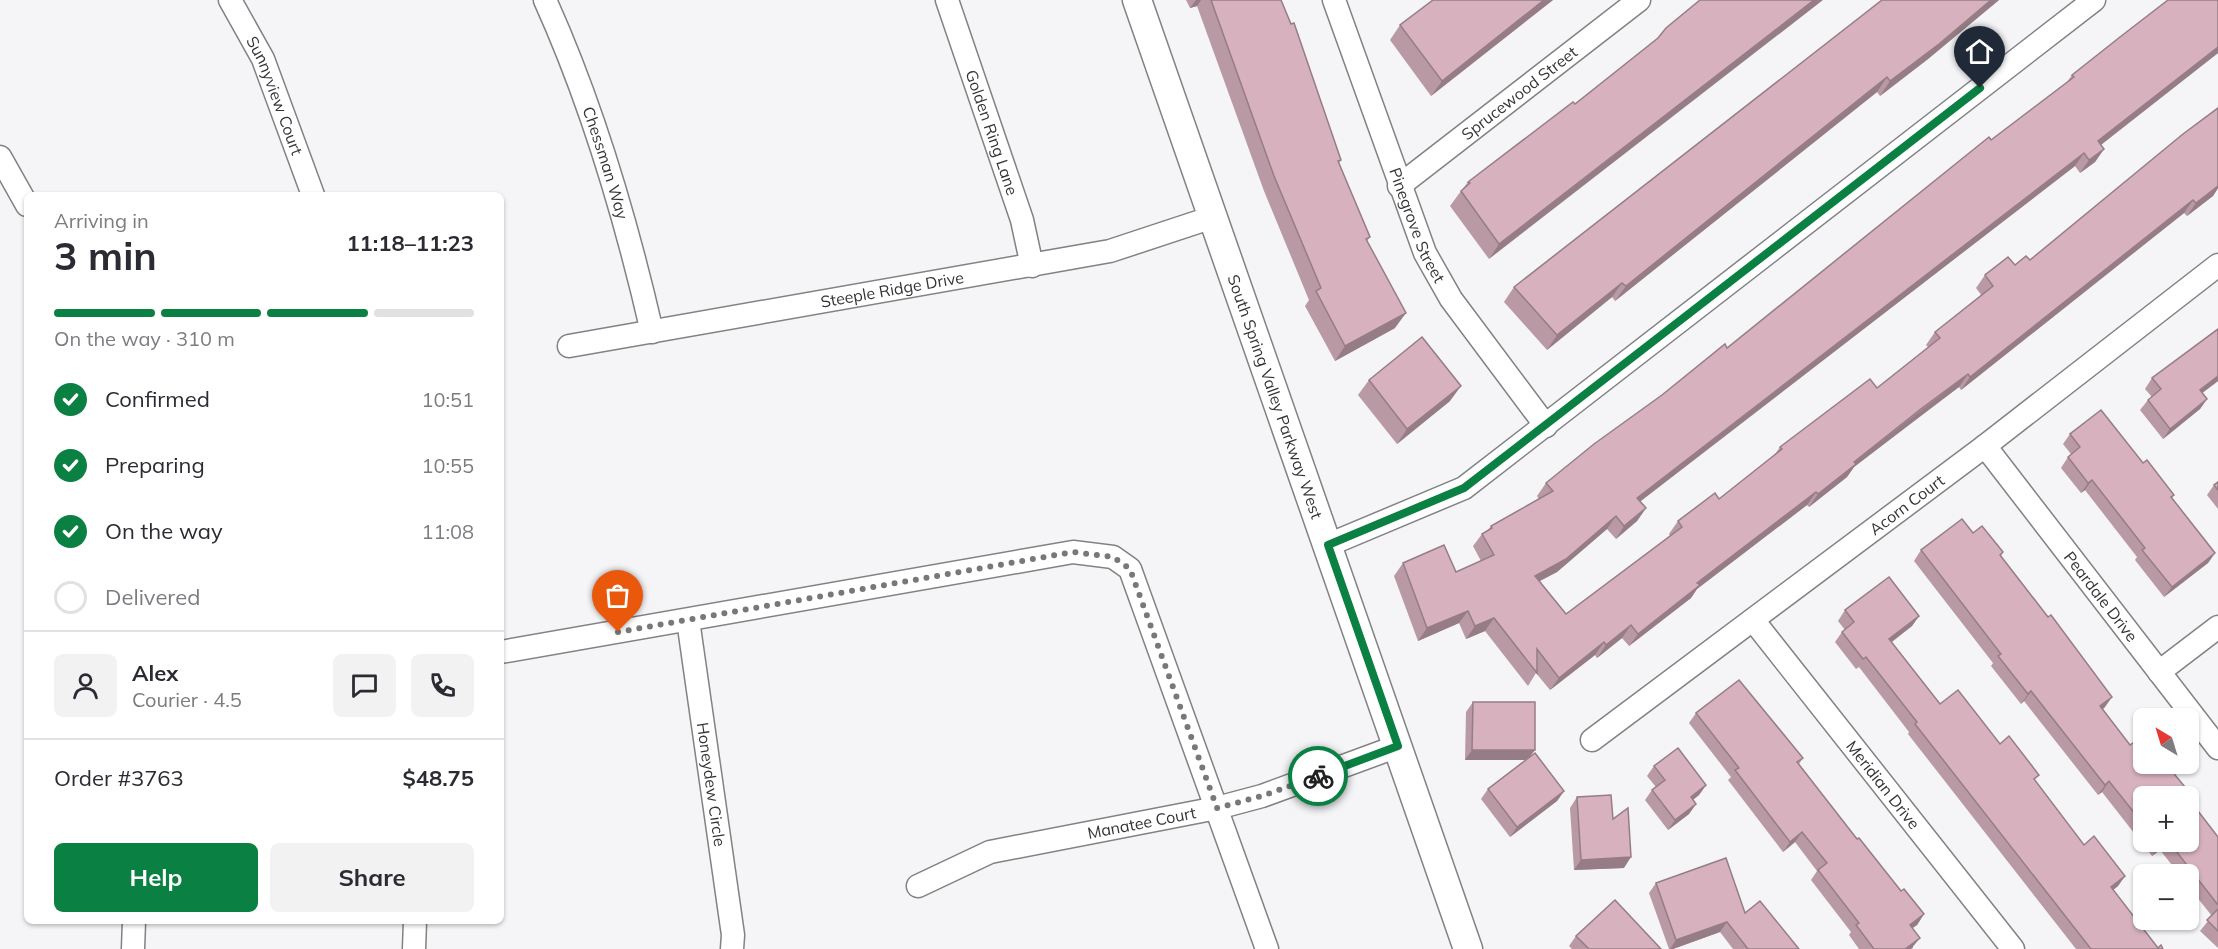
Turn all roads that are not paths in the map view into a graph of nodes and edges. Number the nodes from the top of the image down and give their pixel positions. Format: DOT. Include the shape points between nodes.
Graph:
graph roads {
  1 [pos="230,0"];
  2 [pos="545,0"];
  3 [pos="947,0"];
  4 [pos="1137,0"];
  5 [pos="1334,0"];
  6 [pos="1639,0"];
  7 [pos="2094,0"];
  8 [pos="0,157"];
  9 [pos="1399,186"];
  10 [pos="312,192"];
  11 [pos="24,200"];
  12 [pos="1214,217"];
  13 [pos="2218,265"];
  14 [pos="1032,266"];
  15 [pos="652,332"];
  16 [pos="569,346"];
  17 [pos="1546,426"];
  18 [pos="1984,446"];
  19 [pos="1328,545"];
  20 [pos="688,620"];
  21 [pos="1753,620"];
  22 [pos="2218,627"];
  23 [pos="504,651"];
  24 [pos="2159,672"];
  25 [pos="1592,740"];
  26 [pos="1398,746"];
  27 [pos="2218,748"];
  28 [pos="1217,808"];
  29 [pos="918,886"];
  30 [pos="135,924"];
  31 [pos="415,924"];
  32 [pos="134,949"];
  33 [pos="414,949"];
  34 [pos="732,949"];
  35 [pos="1267,949"];
  36 [pos="1468,949"];
  37 [pos="2013,949"];
  1 -- 10 [label="street, Sunnyview Court" via="263,60"];
  2 -- 15 [label="street, Chessman Way" via="568,50 632,246"];
  3 -- 14 [label="street, Golden Ring Lane" via="1022,220"];
  4 -- 12 [label="street, South Spring Valley Parkway West"];
  5 -- 9 [label="street, Pinegrove Street"];
  6 -- 9 [label="street, Sprucewood Street"];
  7 -- 17 [label="street"];
  8 -- 11 [label="street"];
  9 -- 17 [label="street, Pinegrove Street" via="1425,253 1451,299"];
  12 -- 14 [label="street, Steeple Ridge Drive" via="1110,251"];
  12 -- 19 [label="street, South Spring Valley Parkway West"];
  13 -- 18 [label="street, Acorn Court"];
  14 -- 15 [label="street, Steeple Ridge Drive"];
  15 -- 16 [label="street, Steeple Ridge Drive"];
  17 -- 19 [label="street" via="1464,488"];
  18 -- 21 [label="street, Acorn Court"];
  18 -- 24 [label="street, Peardale Drive"];
  19 -- 26 [label="street, South Spring Valley Parkway West"];
  20 -- 23 [label="street"];
  20 -- 28 [label="street" via="1073,552 1113,557 1130,569"];
  20 -- 34 [label="street, Honeydew Circle"];
  21 -- 25 [label="street, Acorn Court"];
  21 -- 37 [label="street, Meridian Drive"];
  22 -- 24 [label="street"];
  24 -- 27 [label="street, Peardale Drive"];
  26 -- 28 [label="street, Manatee Court" via="1262,796"];
  26 -- 36 [label="street, South Spring Valley Parkway West"];
  28 -- 29 [label="street, Manatee Court" via="990,852"];
  28 -- 35 [label="street"];
  30 -- 32 [label="street"];
  31 -- 33 [label="street"];
}
